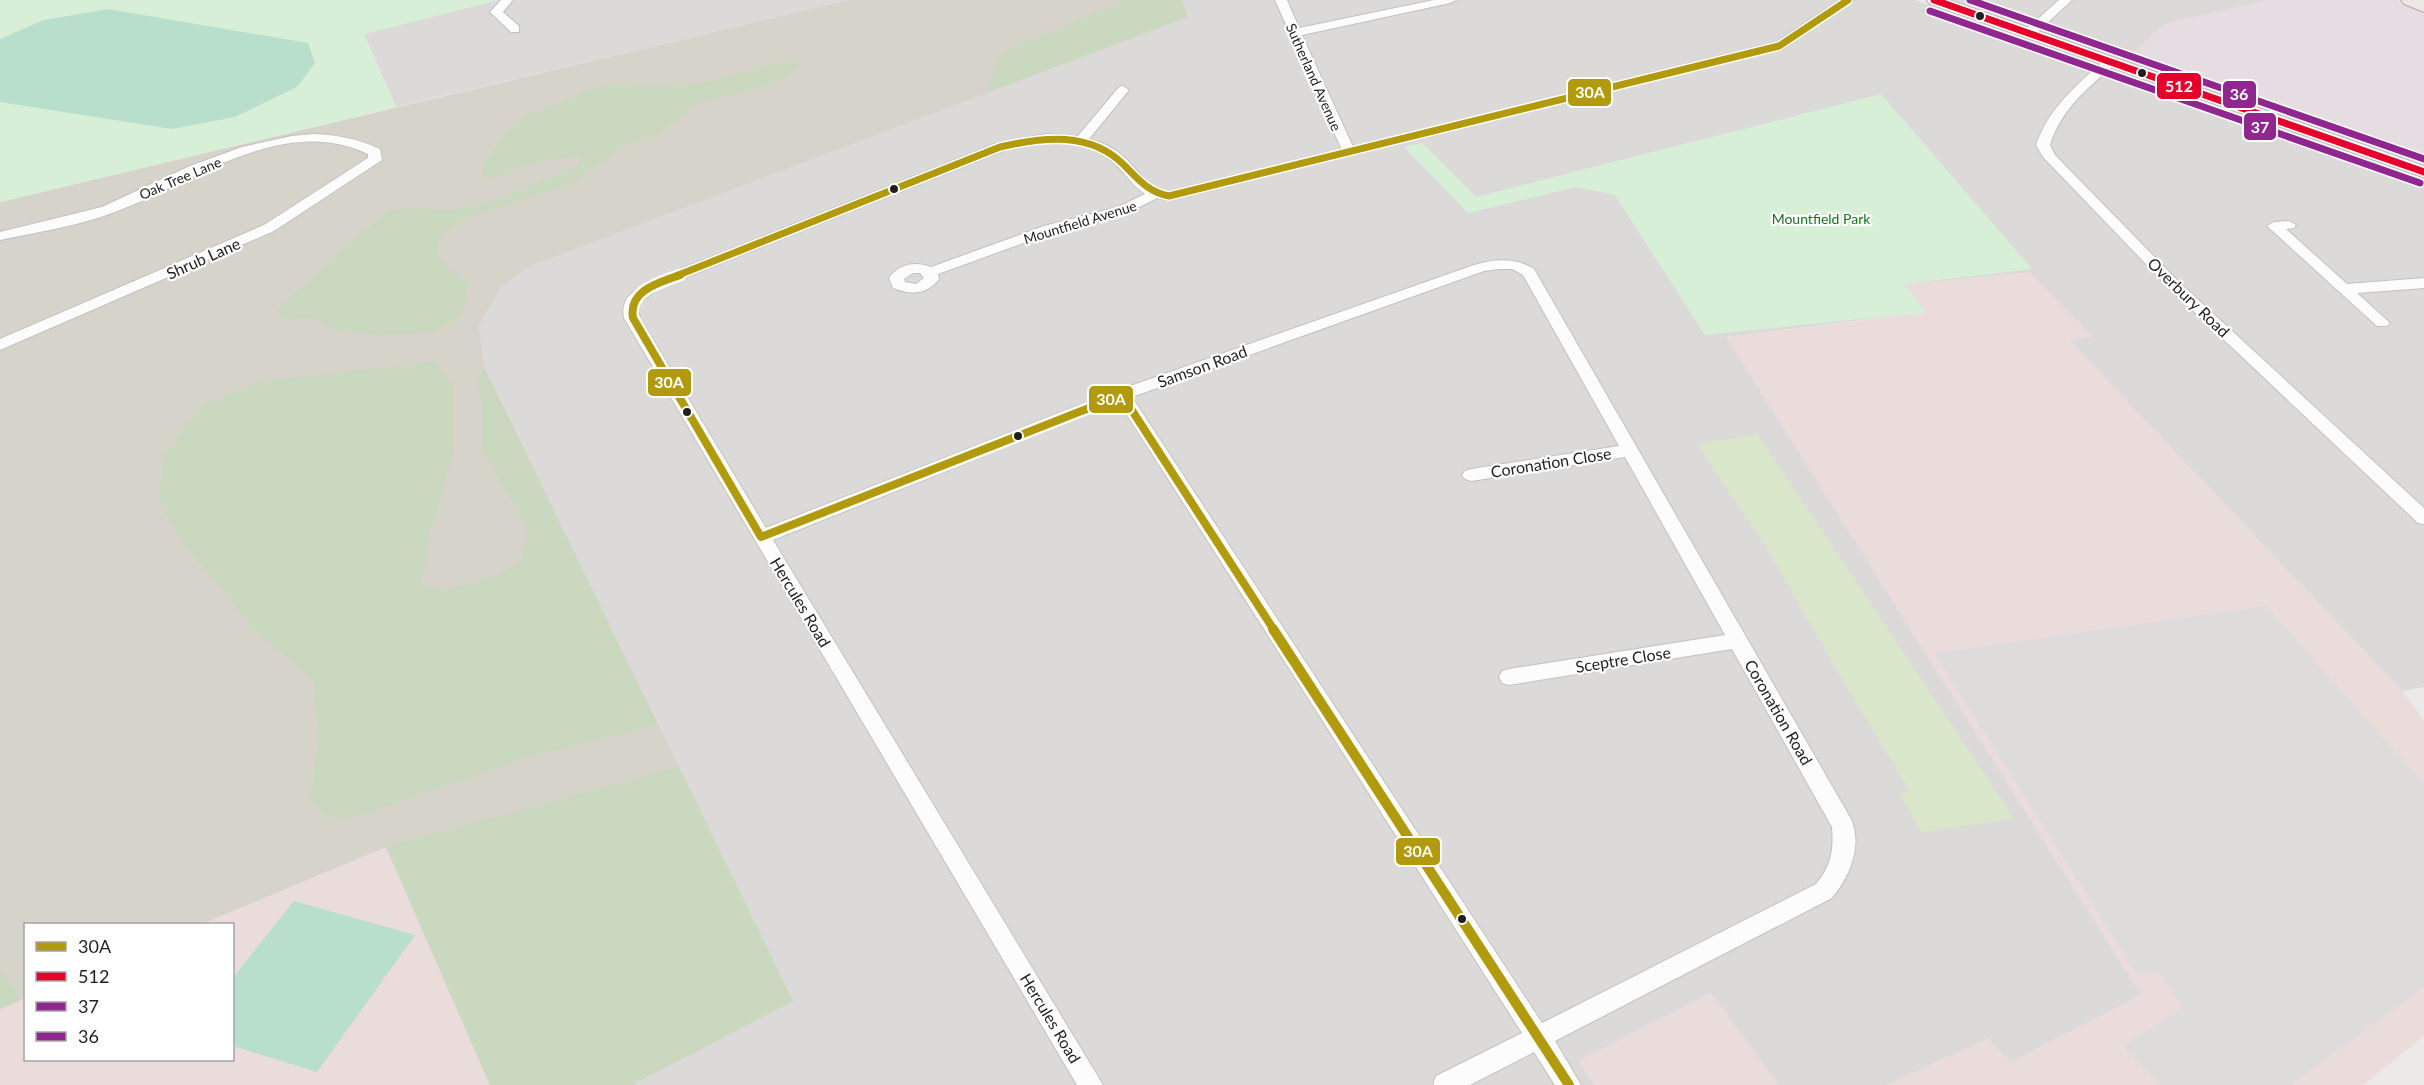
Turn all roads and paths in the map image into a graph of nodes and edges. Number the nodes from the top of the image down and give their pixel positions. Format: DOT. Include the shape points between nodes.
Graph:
graph roads {
  1 [pos="507,0"];
  2 [pos="1281,0"];
  3 [pos="1450,0"];
  4 [pos="1848,0"];
  5 [pos="1934,0"];
  6 [pos="2066,0"];
  7 [pos="2411,0"];
  8 [pos="2424,6"];
  9 [pos="514,29"];
  10 [pos="1294,33"];
  11 [pos="2028,34"];
  12 [pos="2111,61"];
  13 [pos="1123,90"];
  14 [pos="1081,140"];
  15 [pos="363,144"];
  16 [pos="1350,152"];
  17 [pos="2424,172"];
  18 [pos="1154,194"];
  19 [pos="2259,227"];
  20 [pos="0,236"];
  21 [pos="1513,264"];
  22 [pos="930,272"];
  23 [pos="2424,283"];
  24 [pos="2343,288"];
  25 [pos="2382,323"];
  26 [pos="0,345"];
  27 [pos="1122,395"];
  28 [pos="1631,450"];
  29 [pos="1471,475"];
  30 [pos="2424,518"];
  31 [pos="761,537"];
  32 [pos="1738,640"];
  33 [pos="1509,677"];
  34 [pos="1538,1037"];
  35 [pos="1091,1085"];
  36 [pos="1445,1085"];
  37 [pos="1569,1085"];
  1 -- 9 [label="street" via="496,12"];
  2 -- 10 [label="street, Sutherland Avenue"];
  3 -- 10 [label="street"];
  4 -- 16 [label="street, Mountfield Avenue" via="1779,46"];
  5 -- 11 [label="street"];
  6 -- 11 [label="street"];
  7 -- 8 [label="highway"];
  10 -- 16 [label="street, Sutherland Avenue"];
  11 -- 12 [label="street"];
  12 -- 17 [label="street"];
  12 -- 30 [label="street, Overbury Road" via="2062,106 2045,135 2043,145 2050,157 2175,286"];
  13 -- 14 [label="street"];
  14 -- 18 [label="street, Hercules Road" via="1108,151"];
  14 -- 31 [label="street, Hercules Road" via="1043,137 1000,147 656,284 633,299 630,318"];
  15 -- 20 [label="street, Oak Tree Lane" via="310,137 259,148 207,164 107,210"];
  15 -- 26 [label="street, Shrub Lane" via="375,152 375,160 269,228"];
  16 -- 18 [label="street, Mountfield Avenue" via="1169,196"];
  18 -- 22 [label="street, Mountfield Avenue" via="1131,207 1067,224"];
  19 -- 24 [label="street" via="2282,226"];
  21 -- 27 [label="street, Samson Road" via="1479,268"];
  21 -- 28 [label="street, Coronation Road" via="1535,279"];
  23 -- 24 [label="street"];
  24 -- 25 [label="street"];
  27 -- 31 [label="street, Samson Road"];
  27 -- 34 [label="street"];
  28 -- 29 [label="street, Coronation Close"];
  28 -- 32 [label="street, Coronation Road"];
  31 -- 35 [label="street, Hercules Road"];
  32 -- 33 [label="street, Sceptre Close"];
  32 -- 34 [label="street, Coronation Road" via="1843,826 1844,853 1835,879 1824,891"];
  34 -- 36 [label="street"];
  34 -- 37 [label="street"];
}
